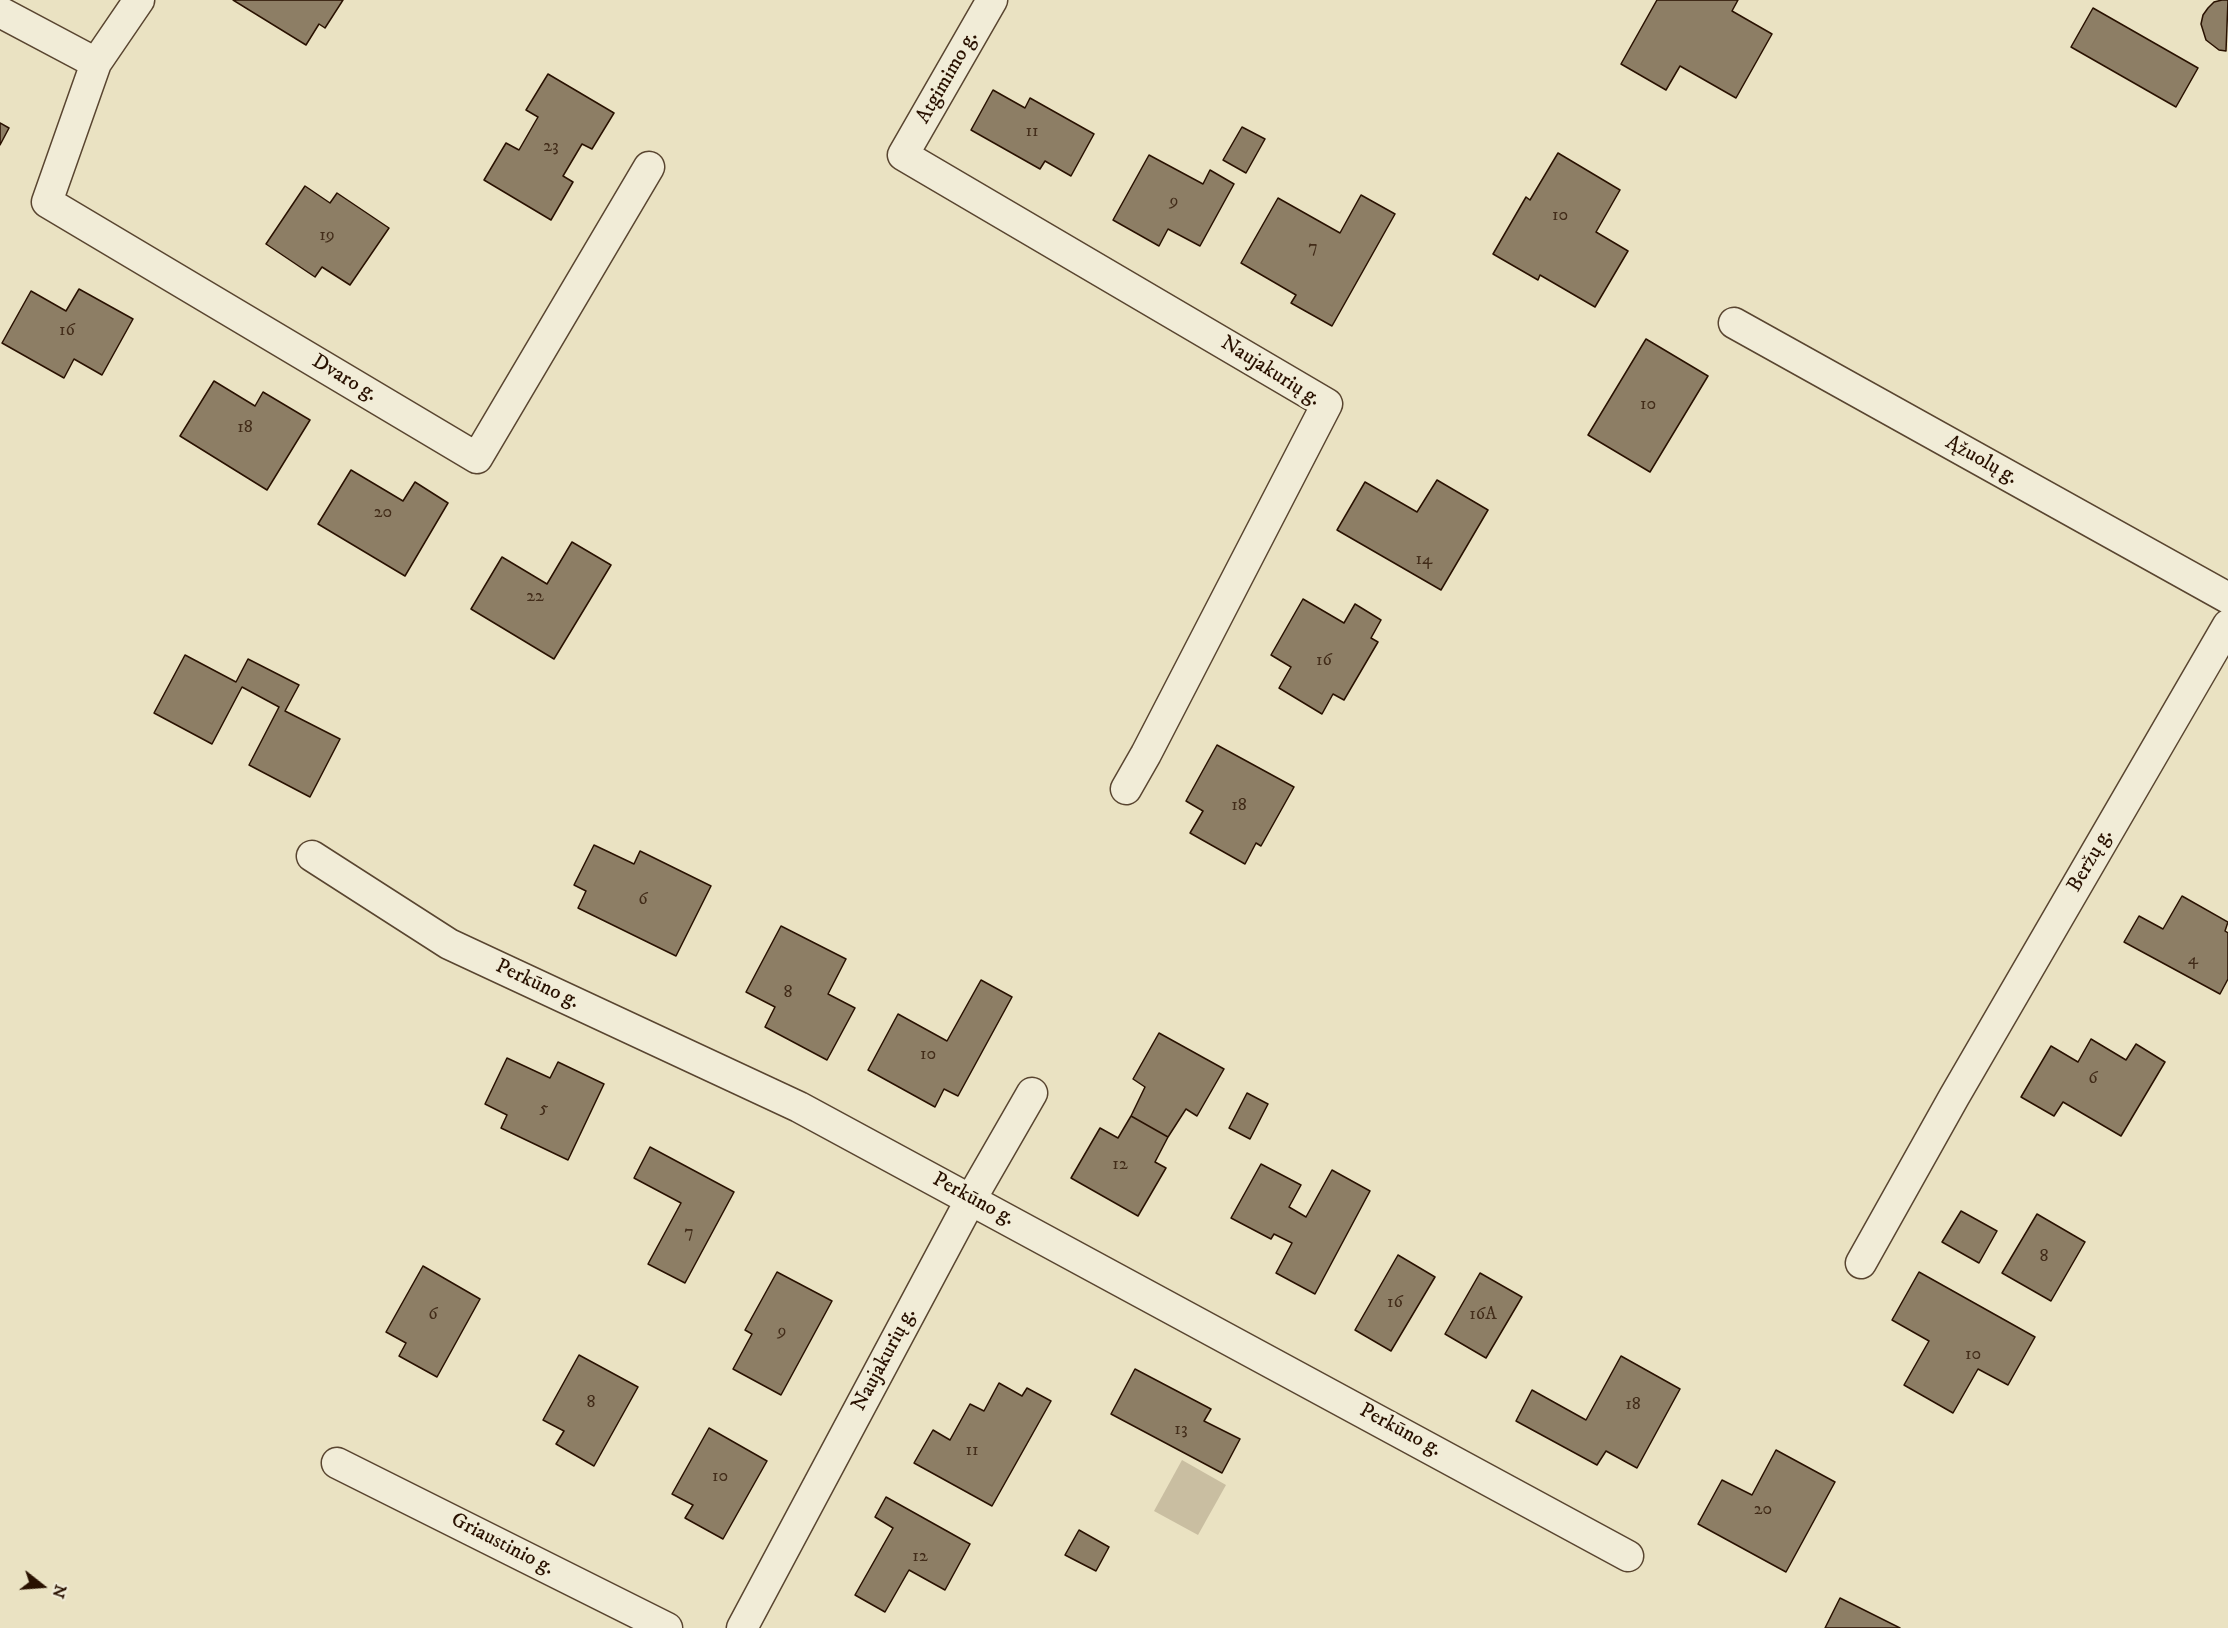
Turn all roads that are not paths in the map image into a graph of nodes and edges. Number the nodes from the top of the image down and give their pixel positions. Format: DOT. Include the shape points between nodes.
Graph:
graph roads {
  1 [pos="139,0"];
  2 [pos="992,0"];
  3 [pos="0,12"];
  4 [pos="96,63"];
  5 [pos="903,155"];
  6 [pos="649,167"];
  7 [pos="1734,323"];
  8 [pos="2228,598"];
  9 [pos="2228,625"];
  10 [pos="1126,789"];
  11 [pos="312,856"];
  12 [pos="1032,1093"];
  13 [pos="971,1199"];
  14 [pos="1861,1263"];
  15 [pos="337,1463"];
  16 [pos="1628,1556"];
  17 [pos="667,1628"];
  18 [pos="742,1628"];
  1 -- 4 [label="street, Dvaro g."];
  2 -- 5 [label="street, Atgimimo g."];
  3 -- 4 [label="street"];
  4 -- 6 [label="street, Dvaro g." via="47,202 477,459"];
  5 -- 10 [label="street, Naujakurių g." via="1327,404"];
  7 -- 8 [label="street, Ąžuolų g."];
  9 -- 14 [label="street, Beržų g."];
  11 -- 13 [label="street, Perkūno g." via="449,944 799,1107"];
  12 -- 13 [label="street, Naujakurių g."];
  13 -- 16 [label="street, Perkūno g."];
  13 -- 18 [label="street, Naujakurių g."];
  15 -- 17 [label="street, Griaustinio g."];
}
